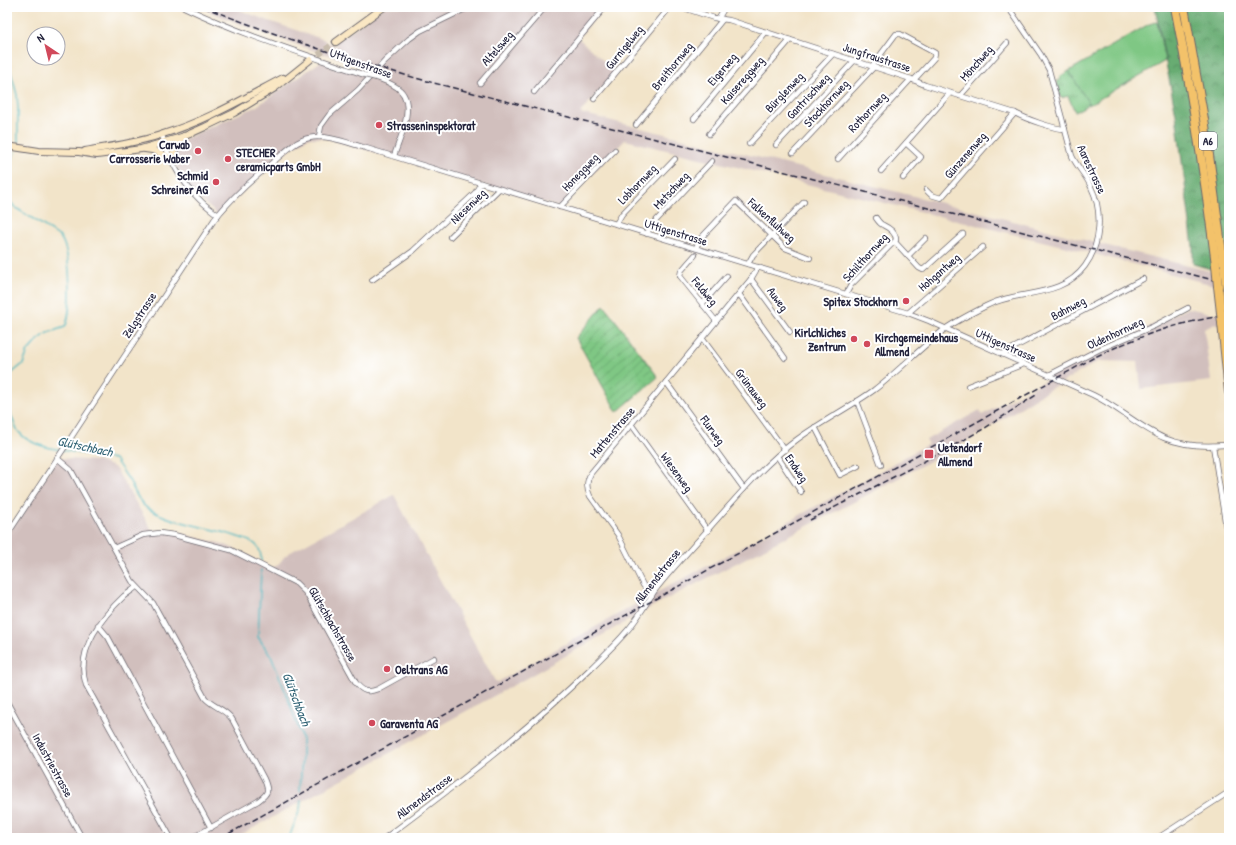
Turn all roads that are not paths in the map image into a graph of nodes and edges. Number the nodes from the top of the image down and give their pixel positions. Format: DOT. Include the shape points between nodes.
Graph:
graph roads {
  1 [pos="184,7"];
  2 [pos="384,7"];
  3 [pos="469,7"];
  4 [pos="545,7"];
  5 [pos="605,7"];
  6 [pos="670,7"];
  7 [pos="681,7"];
  8 [pos="725,7"];
  9 [pos="1008,7"];
  10 [pos="1175,7"];
  11 [pos="1184,7"];
  12 [pos="718,19"];
  13 [pos="723,19"];
  14 [pos="766,32"];
  15 [pos="790,40"];
  16 [pos="336,42"];
  17 [pos="1007,43"];
  18 [pos="833,54"];
  19 [pos="310,60"];
  20 [pos="854,61"];
  21 [pos="873,67"];
  22 [pos="296,70"];
  23 [pos="913,80"];
  24 [pos="480,83"];
  25 [pos="534,92"];
  26 [pos="950,93"];
  27 [pos="960,96"];
  28 [pos="594,99"];
  29 [pos="1016,113"];
  30 [pos="694,119"];
  31 [pos="636,125"];
  32 [pos="1065,129"];
  33 [pos="709,134"];
  34 [pos="162,135"];
  35 [pos="185,136"];
  36 [pos="319,137"];
  37 [pos="164,142"];
  38 [pos="906,143"];
  39 [pos="749,144"];
  40 [pos="776,145"];
  41 [pos="7,146"];
  42 [pos="142,149"];
  43 [pos="615,150"];
  44 [pos="79,152"];
  45 [pos="793,153"];
  46 [pos="394,156"];
  47 [pos="675,159"];
  48 [pos="838,159"];
  49 [pos="171,160"];
  50 [pos="712,161"];
  51 [pos="881,171"];
  52 [pos="903,178"];
  53 [pos="481,183"];
  54 [pos="499,189"];
  55 [pos="926,190"];
  56 [pos="804,202"];
  57 [pos="560,207"];
  58 [pos="218,215"];
  59 [pos="876,218"];
  60 [pos="616,224"];
  61 [pos="647,234"];
  62 [pos="963,234"];
  63 [pos="772,236"];
  64 [pos="450,237"];
  65 [pos="926,238"];
  66 [pos="895,242"];
  67 [pos="983,246"];
  68 [pos="696,248"];
  69 [pos="695,255"];
  70 [pos="908,256"];
  71 [pos="810,258"];
  72 [pos="748,264"];
  73 [pos="758,267"];
  74 [pos="727,276"];
  75 [pos="751,278"];
  76 [pos="1143,279"];
  77 [pos="372,280"];
  78 [pos="739,294"];
  79 [pos="846,294"];
  80 [pos="702,304"];
  81 [pos="1188,308"];
  82 [pos="1225,311"];
  83 [pos="908,313"];
  84 [pos="716,321"];
  85 [pos="945,329"];
  86 [pos="790,332"];
  87 [pos="702,338"];
  88 [pos="1002,354"];
  89 [pos="785,358"];
  90 [pos="1024,364"];
  91 [pos="1049,375"];
  92 [pos="666,382"];
  93 [pos="968,386"];
  94 [pos="1229,392"];
  95 [pos="857,401"];
  96 [pos="631,424"];
  97 [pos="815,427"];
  98 [pos="1225,445"];
  99 [pos="1213,446"];
  100 [pos="785,450"];
  101 [pos="58,456"];
  102 [pos="777,456"];
  103 [pos="881,465"];
  104 [pos="858,466"];
  105 [pos="744,489"];
  106 [pos="801,492"];
  107 [pos="708,530"];
  108 [pos="7,535"];
  109 [pos="1229,546"];
  110 [pos="114,548"];
  111 [pos="136,587"];
  112 [pos="652,595"];
  113 [pos="98,626"];
  114 [pos="434,658"];
  115 [pos="7,702"];
  116 [pos="1229,792"];
  117 [pos="211,828"];
  118 [pos="82,838"];
  119 [pos="170,838"];
  120 [pos="192,838"];
  121 [pos="385,838"];
  122 [pos="1158,838"];
  1 -- 46 [label="street, Uttigenstrasse, bridge" via="394,85 404,96 407,115"];
  2 -- 16 [label="main road"];
  3 -- 36 [label="street" via="420,31 404,43 358,90 329,115 321,126"];
  4 -- 24 [label="street, Altelsweg"];
  5 -- 25 [label="street"];
  6 -- 28 [label="street, Gurnigelweg"];
  7 -- 12 [label="street, Jungfraustrasse"];
  8 -- 12 [label="street"];
  9 -- 32 [label="street, Aarestrasse" via="1046,66"];
  10 -- 82 [label="highway, A6, bridge" via="1196,119 1218,286"];
  11 -- 82 [label="highway, A6, bridge" via="1206,125 1227,288"];
  12 -- 13 [label="street, Jungfraustrasse"];
  13 -- 14 [label="street, Jungfraustrasse"];
  13 -- 31 [label="street, Breithornweg"];
  14 -- 15 [label="street, Jungfraustrasse"];
  14 -- 30 [label="street, Eigerweg"];
  15 -- 18 [label="street, Jungfraustrasse"];
  15 -- 33 [label="street, Kaisereggweg"];
  17 -- 27 [label="street, Mönchweg"];
  18 -- 20 [label="street, Jungfraustrasse"];
  18 -- 39 [label="street, Bürglenweg"];
  19 -- 22 [label="main road"];
  20 -- 21 [label="street, Jungfraustrasse"];
  20 -- 40 [label="street, Gantrischweg"];
  21 -- 23 [label="street, Jungfraustrasse"];
  21 -- 23 [label="street, Stockhornweg" via="896,34 900,34 935,53 934,58"];
  21 -- 45 [label="street, Stockhornweg"];
  22 -- 34 [label="main road" via="218,113"];
  22 -- 35 [label="main road" via="275,88 246,106"];
  23 -- 26 [label="street, Jungfraustrasse"];
  23 -- 48 [label="street, Rothornweg"];
  26 -- 27 [label="street, Jungfraustrasse"];
  26 -- 38 [label="street"];
  27 -- 29 [label="street, Jungfraustrasse"];
  29 -- 32 [label="street, Jungfraustrasse" via="1024,118"];
  29 -- 55 [label="street, Günzenenweg" via="941,198 931,195"];
  32 -- 85 [label="street, Aarestrasse" via="1074,161 1092,188 1098,209 1097,237 1086,265 1061,286 1001,300 979,309"];
  34 -- 37 [label="street"];
  34 -- 44 [label="main road"];
  35 -- 37 [label="main road"];
  35 -- 49 [label="main road" via="177,144"];
  36 -- 46 [label="street, Zelgstrasse"];
  36 -- 58 [label="street, Zelgstrasse" via="304,139 290,148 240,191"];
  37 -- 42 [label="main road"];
  37 -- 49 [label="street"];
  38 -- 51 [label="street"];
  38 -- 52 [label="street" via="921,157"];
  41 -- 44 [label="main road"];
  42 -- 44 [label="main road" via="97,155"];
  42 -- 49 [label="main road" via="156,150"];
  43 -- 57 [label="street, Honeggweg"];
  46 -- 53 [label="street, Uttigenstrasse"];
  47 -- 60 [label="street, Lobhornweg" via="622,214"];
  49 -- 58 [label="street" via="192,192"];
  50 -- 61 [label="street, Metschweg" via="650,227"];
  53 -- 54 [label="street, Uttigenstrasse"];
  53 -- 77 [label="street" via="475,193 419,247"];
  54 -- 57 [label="street, Uttigenstrasse"];
  54 -- 64 [label="street, Niesenweg"];
  56 -- 63 [label="street"];
  57 -- 60 [label="street, Uttigenstrasse"];
  58 -- 101 [label="street, Zelgstrasse"];
  59 -- 66 [label="street, Schilthornweg" via="895,234"];
  60 -- 61 [label="street, Uttigenstrasse"];
  61 -- 68 [label="street, Uttigenstrasse"];
  62 -- 70 [label="street" via="923,270"];
  63 -- 68 [label="street, Falkenfluhweg" via="736,201 700,239"];
  63 -- 71 [label="street, Falkenfluhweg" via="788,250"];
  63 -- 72 [label="street" via="753,255"];
  65 -- 70 [label="street"];
  66 -- 70 [label="street"];
  66 -- 79 [label="street, Schilthornweg"];
  67 -- 83 [label="street, Hohgantweg"];
  68 -- 72 [label="street, Uttigenstrasse"];
  69 -- 80 [label="street, Feldweg" via="681,271 680,276"];
  72 -- 73 [label="street, Uttigenstrasse"];
  73 -- 75 [label="street, Mattenstrasse"];
  73 -- 79 [label="street, Uttigenstrasse"];
  74 -- 80 [label="street"];
  75 -- 78 [label="street, Mattenstrasse"];
  75 -- 86 [label="street, Auweg"];
  76 -- 88 [label="street, Bahnweg"];
  78 -- 84 [label="street, Mattenstrasse"];
  78 -- 89 [label="street"];
  79 -- 83 [label="street, Uttigenstrasse"];
  80 -- 84 [label="street, Feldweg"];
  81 -- 91 [label="street, Oldenhornweg"];
  82 -- 94 [label="highway, A6, bridge" via="1222,323"];
  83 -- 85 [label="street, Uttigenstrasse"];
  84 -- 87 [label="street, Mattenstrasse"];
  85 -- 88 [label="street, Uttigenstrasse"];
  85 -- 95 [label="street, Allmendstrasse" via="880,385"];
  87 -- 92 [label="street, Mattenstrasse"];
  87 -- 100 [label="street, Grünauweg"];
  88 -- 90 [label="street, Uttigenstrasse"];
  90 -- 91 [label="street, Uttigenstrasse"];
  90 -- 93 [label="street"];
  91 -- 99 [label="street, Uttigenstrasse" via="1100,398 1164,438 1188,445"];
  92 -- 96 [label="street, Mattenstrasse"];
  92 -- 105 [label="street, Flurweg"];
  95 -- 97 [label="street, Allmendstrasse"];
  95 -- 103 [label="street"];
  96 -- 107 [label="street, Wiesenweg"];
  96 -- 112 [label="street, Mattenstrasse" via="587,479 587,490 618,535 643,584"];
  97 -- 100 [label="street, Allmendstrasse"];
  97 -- 104 [label="street" via="840,475"];
  98 -- 99 [label="street, Uttigenstrasse"];
  99 -- 109 [label="street"];
  100 -- 102 [label="street, Allmendstrasse"];
  101 -- 108 [label="street, Zelgstrasse"];
  101 -- 110 [label="street" via="71,470"];
  102 -- 105 [label="street, Allmendstrasse"];
  102 -- 106 [label="street, Endweg"];
  105 -- 107 [label="street, Allmendstrasse"];
  107 -- 112 [label="street, Allmendstrasse"];
  110 -- 111 [label="street"];
  110 -- 114 [label="street, Glütschbachstrasse" via="143,535 167,533 231,550 292,581 306,593 360,689 378,689"];
  111 -- 113 [label="street" via="125,595"];
  111 -- 117 [label="street" via="153,603 205,698 229,716 268,788 266,794 258,801"];
  112 -- 121 [label="street, Allmendstrasse" via="628,630 547,710"];
  113 -- 117 [label="street" via="108,637"];
  113 -- 119 [label="street" via="92,636 84,664 86,685"];
  115 -- 118 [label="street, Industriestrasse"];
  116 -- 122 [label="street"];
  117 -- 120 [label="street"];
}
